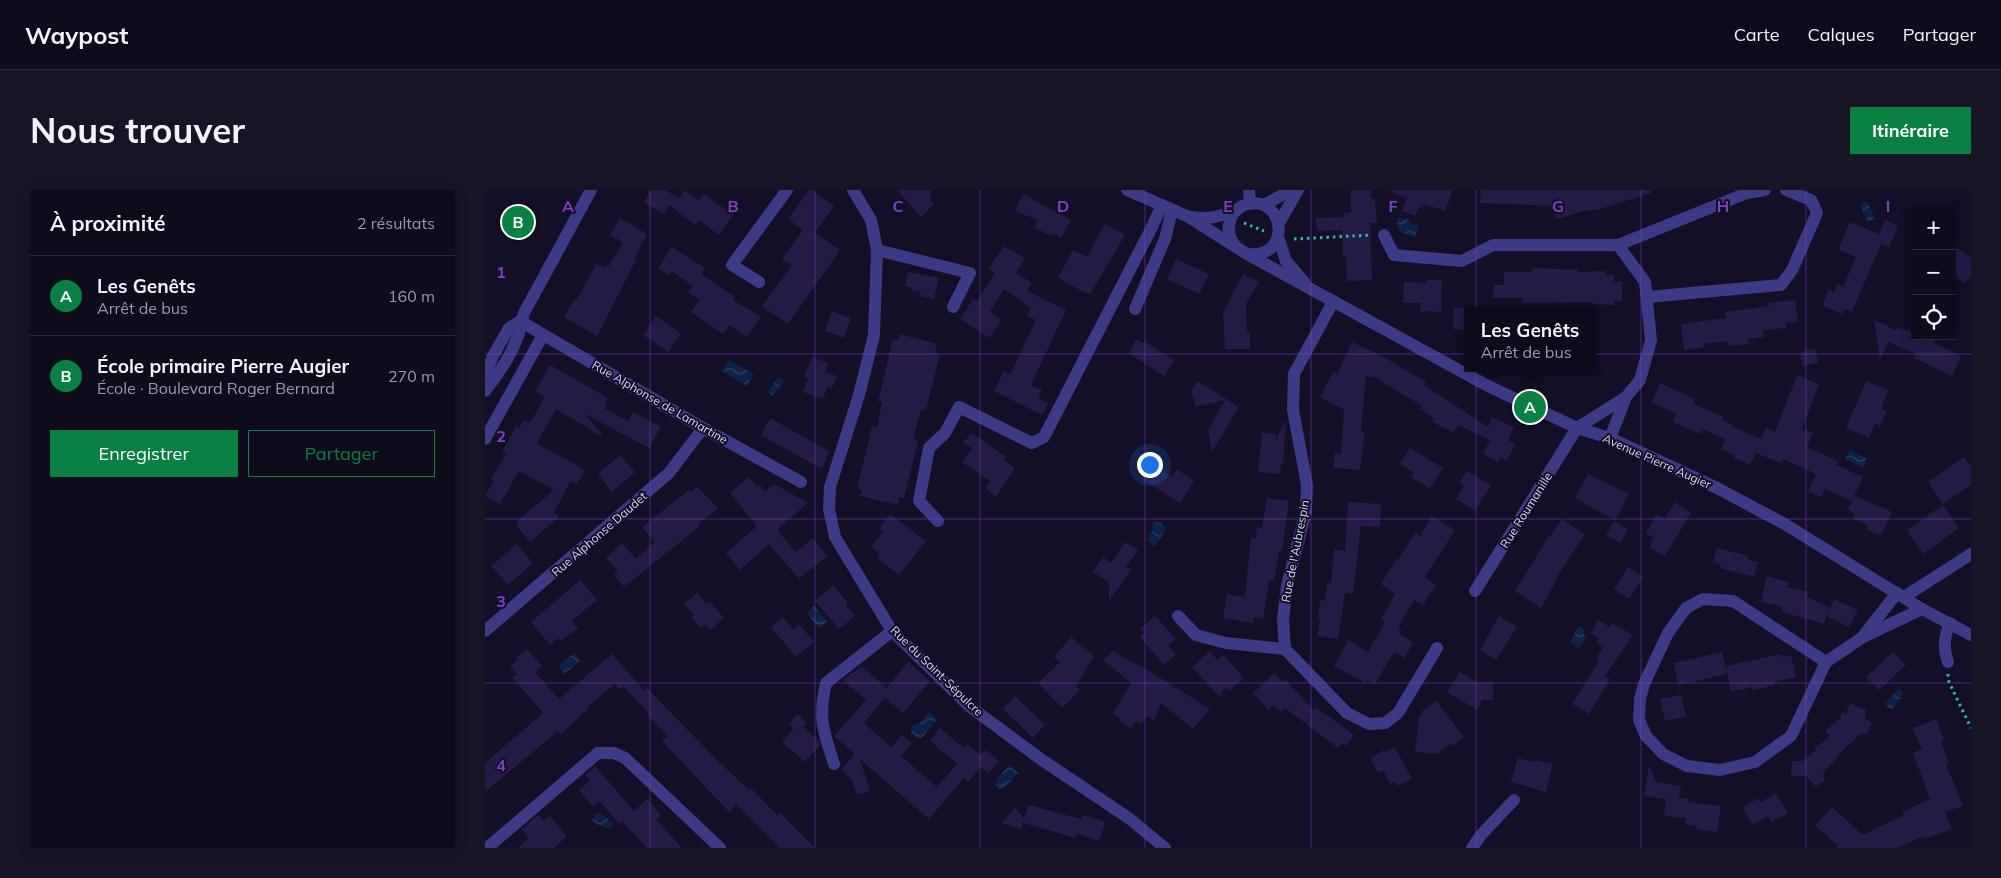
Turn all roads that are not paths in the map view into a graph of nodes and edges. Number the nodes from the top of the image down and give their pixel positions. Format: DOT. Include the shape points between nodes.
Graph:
graph roads {
  1 [pos="591,190"];
  2 [pos="787,190"];
  3 [pos="853,190"];
  4 [pos="1127,190"];
  5 [pos="1249,190"];
  6 [pos="1291,190"];
  7 [pos="1298,190"];
  8 [pos="1765,190"];
  9 [pos="1786,190"];
  10 [pos="1250,204"];
  11 [pos="1264,205"];
  12 [pos="1167,208"];
  13 [pos="1234,214"];
  14 [pos="1187,216"];
  15 [pos="1279,224"];
  16 [pos="1384,235"];
  17 [pos="1278,237"];
  18 [pos="1618,245"];
  19 [pos="1235,247"];
  20 [pos="877,250"];
  21 [pos="1247,254"];
  22 [pos="759,282"];
  23 [pos="1309,288"];
  24 [pos="1647,297"];
  25 [pos="1333,302"];
  26 [pos="953,307"];
  27 [pos="1135,309"];
  28 [pos="520,321"];
  29 [pos="543,335"];
  30 [pos="485,375"];
  31 [pos="485,391"];
  32 [pos="1626,396"];
  33 [pos="703,428"];
  34 [pos="1577,428"];
  35 [pos="1610,438"];
  36 [pos="485,439"];
  37 [pos="801,482"];
  38 [pos="938,520"];
  39 [pos="1971,554"];
  40 [pos="1475,591"];
  41 [pos="1900,595"];
  42 [pos="1922,609"];
  43 [pos="1178,616"];
  44 [pos="1950,623"];
  45 [pos="485,631"];
  46 [pos="892,631"];
  47 [pos="1971,635"];
  48 [pos="1863,637"];
  49 [pos="1437,648"];
  50 [pos="1285,650"];
  51 [pos="1826,662"];
  52 [pos="1948,662"];
  53 [pos="834,764"];
  54 [pos="1514,800"];
  55 [pos="487,848"];
  56 [pos="720,848"];
  57 [pos="1165,848"];
  58 [pos="1472,848"];
  1 -- 28 [label="street"];
  2 -- 22 [label="street" via="732,265"];
  3 -- 20 [label="street, Rue du Saint-Sépulcre" via="871,220"];
  4 -- 12 [label="street"];
  5 -- 10 [label="street"];
  6 -- 11 [label="street"];
  7 -- 15 [label="street"];
  8 -- 18 [label="street" via="1747,193"];
  9 -- 24 [label="street" via="1811,200 1817,213 1792,270 1781,285"];
  10 -- 11 [label="street"];
  10 -- 13 [label="street"];
  11 -- 15 [label="street"];
  12 -- 14 [label="street"];
  12 -- 27 [label="street" via="1165,239"];
  12 -- 38 [label="street" via="1151,229 1044,437 1032,443 959,407 945,433 929,448 919,501"];
  13 -- 14 [label="street" via="1204,219"];
  13 -- 19 [label="street" via="1228,233"];
  14 -- 19 [label="street"];
  15 -- 17 [label="street"];
  16 -- 18 [label="street" via="1394,254 1462,261 1493,245"];
  17 -- 21 [label="street" via="1266,252"];
  17 -- 23 [label="street" via="1286,261"];
  18 -- 24 [label="street" via="1645,282"];
  19 -- 21 [label="street, Avenue Pierre Augier"];
  20 -- 26 [label="street" via="970,273"];
  20 -- 46 [label="street, Rue du Saint-Sépulcre" via="875,335 830,487 829,509 835,536"];
  21 -- 23 [label="street, Avenue Pierre Augier"];
  23 -- 25 [label="street, Avenue Pierre Augier"];
  24 -- 32 [label="street" via="1651,340 1640,380"];
  25 -- 34 [label="street, Avenue Pierre Augier" via="1488,386"];
  25 -- 50 [label="street, Rue de l'Aubrespin" via="1294,374 1293,410 1307,485 1305,511 1287,586 1283,619"];
  28 -- 29 [label="street, Rue Alphonse de Lamartine"];
  28 -- 30 [label="street" via="509,328"];
  28 -- 31 [label="street" via="519,334"];
  29 -- 33 [label="street, Rue Alphonse de Lamartine"];
  29 -- 36 [label="street"];
  32 -- 34 [label="street"];
  32 -- 35 [label="street"];
  33 -- 37 [label="street, Rue Alphonse de Lamartine"];
  33 -- 45 [label="street, Rue Alphonse Daudet" via="669,473"];
  34 -- 35 [label="street, Avenue Pierre Augier"];
  34 -- 40 [label="street, Rue Roumanille"];
  35 -- 41 [label="street, Avenue Pierre Augier" via="1766,514"];
  39 -- 41 [label="street"];
  41 -- 42 [label="street, Avenue Pierre Augier"];
  41 -- 48 [label="street"];
  42 -- 44 [label="street, Avenue Pierre Augier"];
  42 -- 48 [label="street"];
  43 -- 50 [label="street" via="1195,635 1226,643"];
  44 -- 47 [label="street, Avenue Pierre Augier"];
  44 -- 52 [label="street" via="1944,636"];
  46 -- 53 [label="street" via="826,683 821,709 823,729"];
  46 -- 57 [label="street, Rue du Saint-Sépulcre" via="969,706 1041,760 1130,819"];
  48 -- 51 [label="street"];
  49 -- 50 [label="street" via="1398,713 1385,723 1369,724 1347,713"];
  51 -- 51 [label="street" via="1791,736 1755,762 1720,770 1687,766 1663,754 1646,736 1639,720 1639,700 1644,684 1668,632 1686,608 1703,599 1733,601"];
  54 -- 58 [label="street"];
  55 -- 56 [label="street" via="598,753 614,753 625,758"];
}
